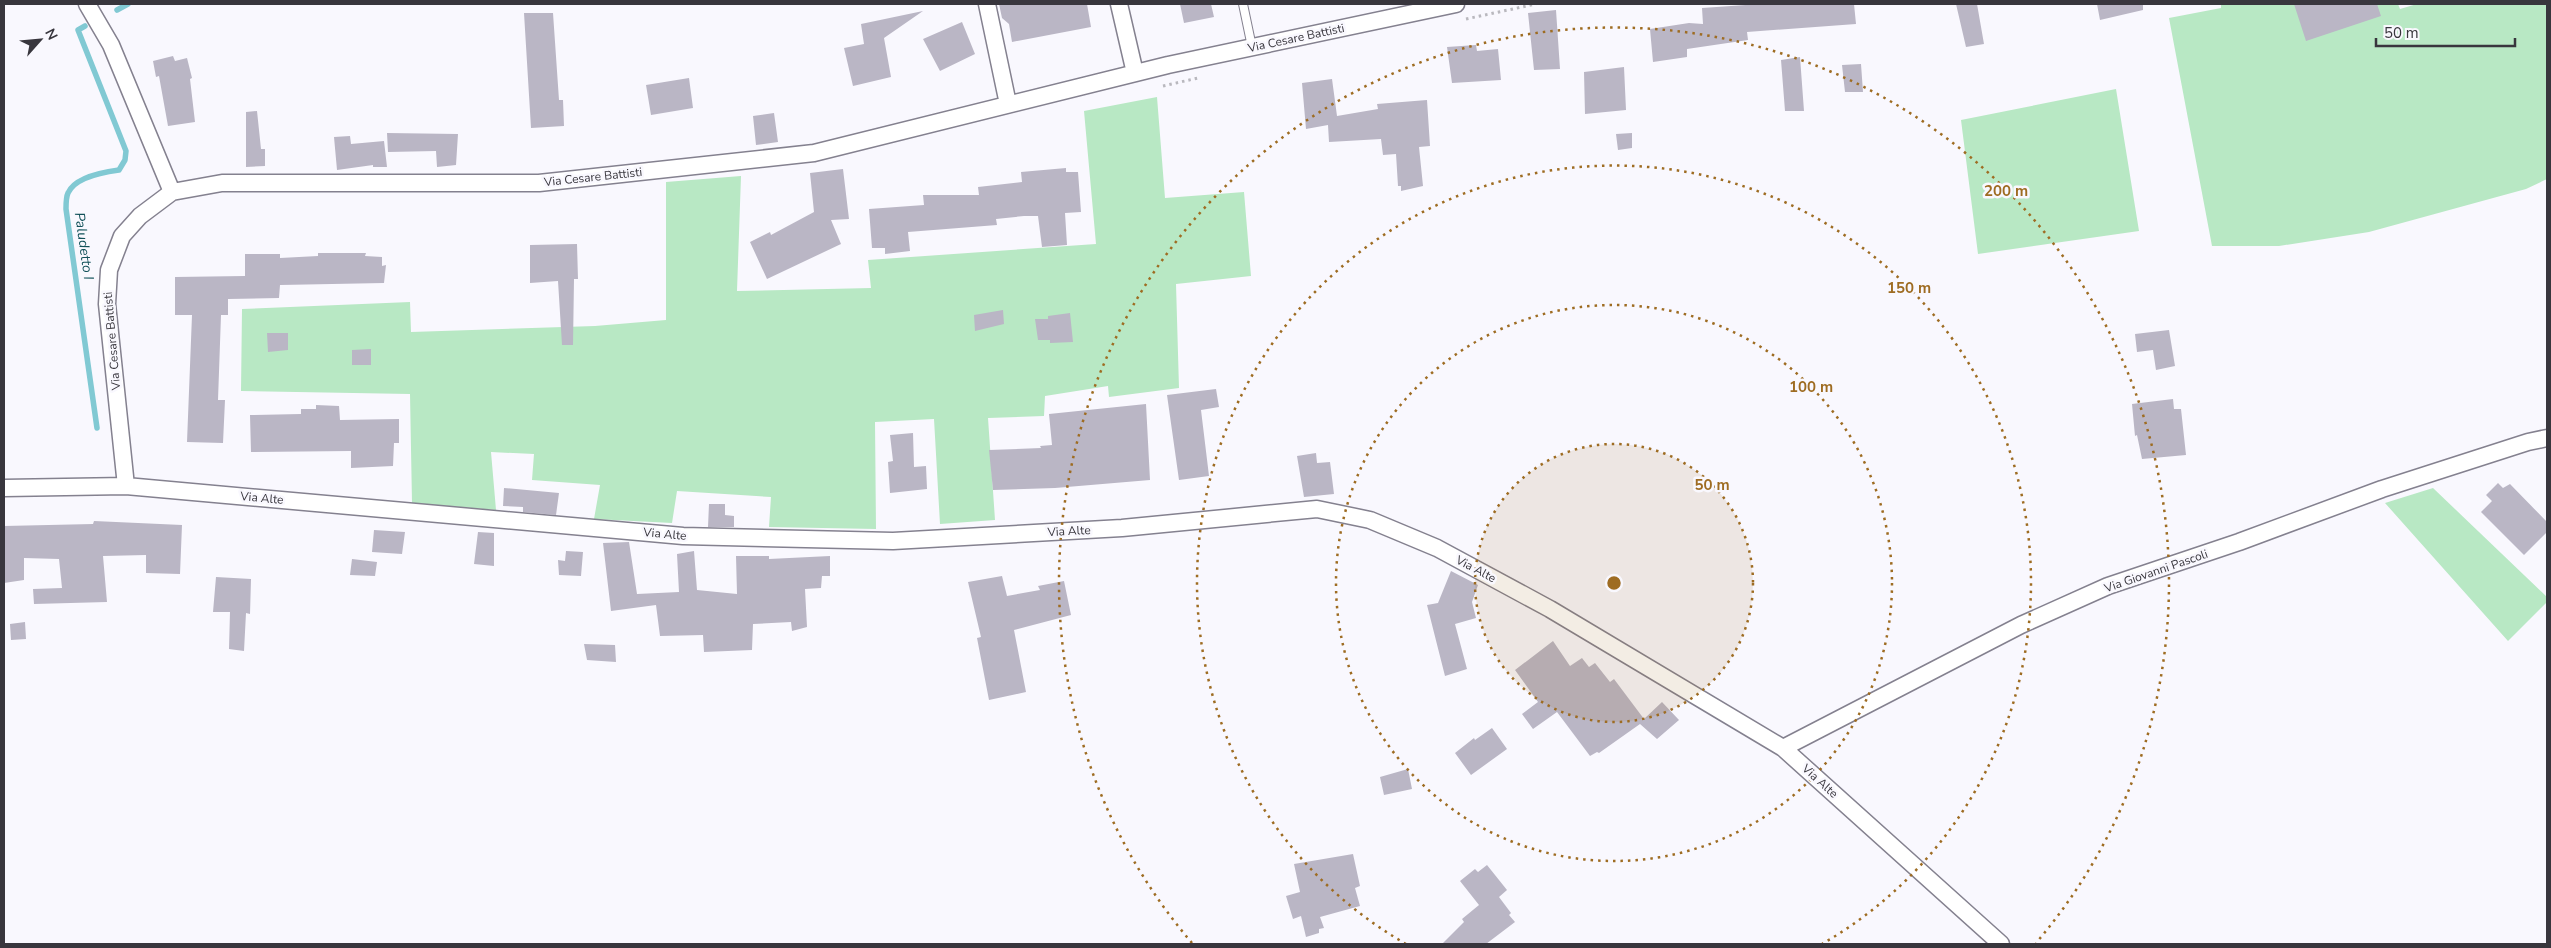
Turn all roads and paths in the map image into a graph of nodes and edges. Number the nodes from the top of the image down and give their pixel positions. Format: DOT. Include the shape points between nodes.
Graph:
graph roads {
  1 [pos="87,4"];
  2 [pos="987,4"];
  3 [pos="1119,4"];
  4 [pos="1243,4"];
  5 [pos="1456,4"];
  6 [pos="1252,47"];
  7 [pos="1135,73"];
  8 [pos="1008,104"];
  9 [pos="172,192"];
  10 [pos="2547,438"];
  11 [pos="126,486"];
  12 [pos="4,488"];
  13 [pos="1783,748"];
  14 [pos="2001,944"];
  1 -- 9 [label="street" via="111,45"];
  2 -- 8 [label="street"];
  3 -- 7 [label="street"];
  4 -- 6 [label="lane"];
  5 -- 6 [label="street, Via Cesare Battisti"];
  6 -- 7 [label="street, Via Cesare Battisti"];
  7 -- 8 [label="street, Via Cesare Battisti"];
  8 -- 9 [label="street, Via Cesare Battisti" via="814,153 538,183 222,183"];
  9 -- 11 [label="street, Via Cesare Battisti" via="140,216 122,236 109,270 107,304"];
  10 -- 13 [label="street, Via Giovanni Pascoli" via="2382,489 2108,586 2021,625"];
  11 -- 12 [label="street, Via Alte"];
  11 -- 13 [label="street, Via Alte" via="684,536 893,541 1161,525 1317,509 1370,520 1437,548 1550,609"];
  13 -- 14 [label="street, Via Alte"];
}
